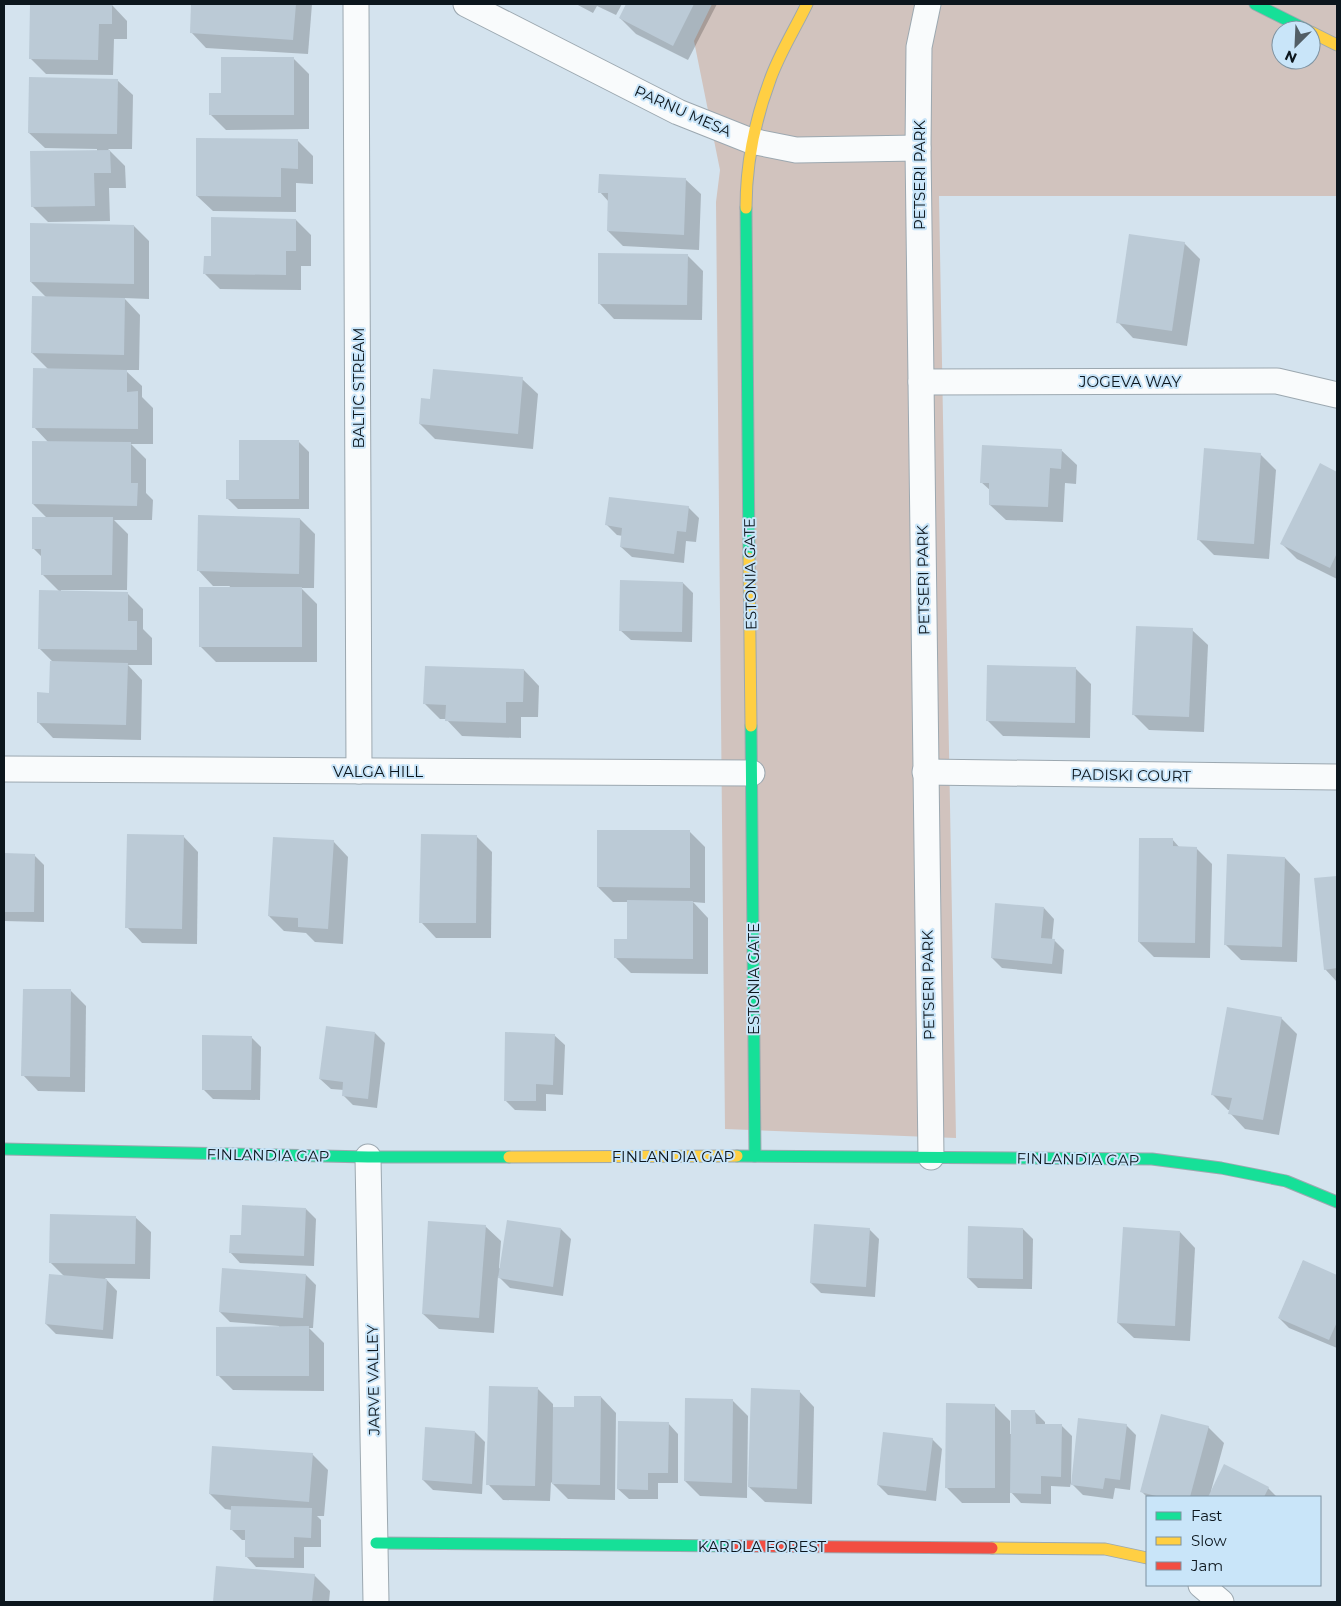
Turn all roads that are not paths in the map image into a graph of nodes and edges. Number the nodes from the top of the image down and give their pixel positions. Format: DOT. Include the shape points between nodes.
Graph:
graph roads {
  1 [pos="356,4"];
  2 [pos="466,4"];
  3 [pos="807,4"];
  4 [pos="928,4"];
  5 [pos="1255,4"];
  6 [pos="1287,20"];
  7 [pos="1321,37"];
  8 [pos="1337,45"];
  9 [pos="751,141"];
  10 [pos="918,148"];
  11 [pos="921,382"];
  12 [pos="1337,395"];
  13 [pos="4,769"];
  14 [pos="359,771"];
  15 [pos="752,772"];
  16 [pos="925,772"];
  17 [pos="1337,778"];
  18 [pos="4,1149"];
  19 [pos="755,1156"];
  20 [pos="368,1157"];
  21 [pos="931,1157"];
  22 [pos="1337,1202"];
  23 [pos="376,1543"];
  24 [pos="1146,1558"];
  25 [pos="1202,1586"];
  26 [pos="376,1602"];
  27 [pos="1221,1602"];
  1 -- 14 [label="street, BALTIC STREAM"];
  2 -- 9 [label="street, PARNU MESA" via="678,112"];
  3 -- 9 [label="street, ESTONIA GATE" via="770,79"];
  4 -- 10 [label="street, PETSERI PARK" via="919,47"];
  5 -- 6 [label="street"];
  7 -- 8 [label="street"];
  9 -- 10 [label="street, PARNU MESA" via="796,150"];
  9 -- 15 [label="street, ESTONIA GATE" via="746,190"];
  10 -- 11 [label="street, PETSERI PARK"];
  11 -- 12 [label="street, JOGEVA WAY" via="1277,381"];
  11 -- 16 [label="street, PETSERI PARK"];
  13 -- 14 [label="street, VALGA HILL"];
  14 -- 15 [label="street, VALGA HILL"];
  15 -- 19 [label="street, ESTONIA GATE"];
  16 -- 17 [label="street, PADISKI COURT"];
  16 -- 21 [label="street, PETSERI PARK"];
  18 -- 20 [label="street, FINLANDIA GAP"];
  19 -- 20 [label="street, FINLANDIA GAP"];
  19 -- 21 [label="street, FINLANDIA GAP"];
  20 -- 23 [label="street, JARVE VALLEY"];
  21 -- 22 [label="street, FINLANDIA GAP" via="1152,1160 1221,1168 1286,1181"];
  23 -- 24 [label="street, KARDLA FOREST" via="1106,1549"];
  23 -- 26 [label="street, JARVE VALLEY"];
  25 -- 27 [label="street"];
}
